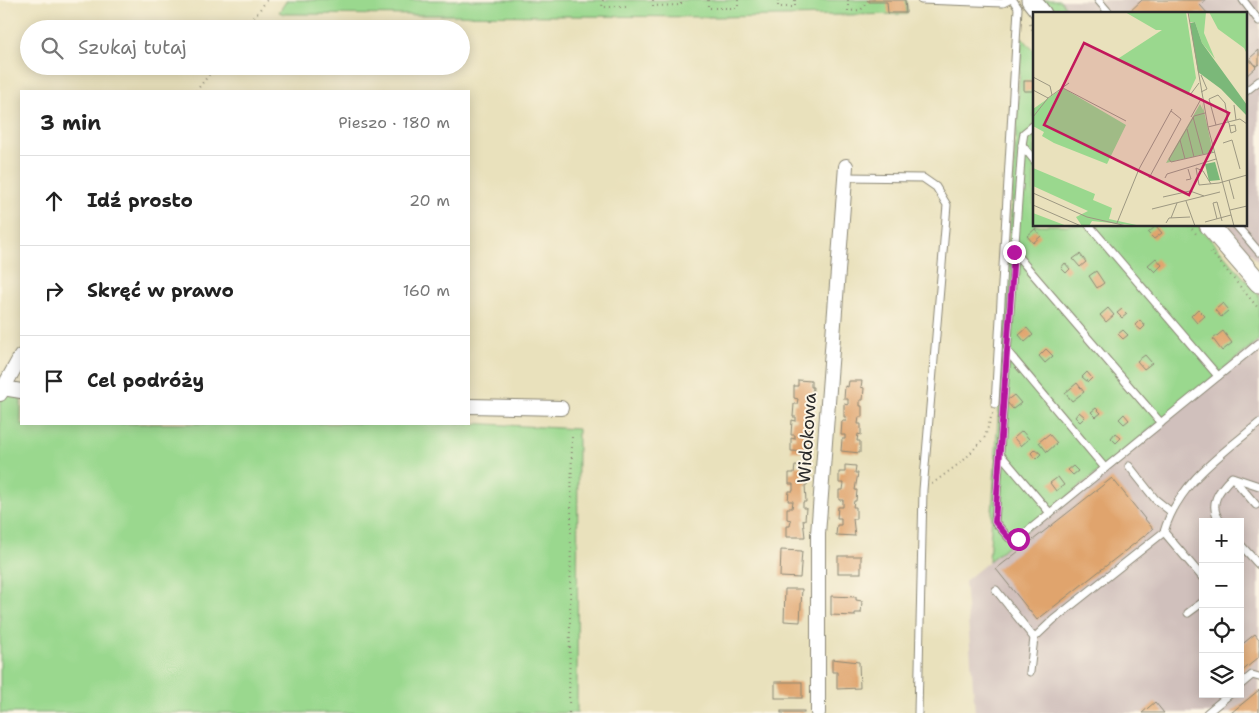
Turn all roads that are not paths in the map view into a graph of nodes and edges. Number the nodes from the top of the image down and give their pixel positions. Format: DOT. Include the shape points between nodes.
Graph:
graph roads {
  1 [pos="921,0"];
  2 [pos="1009,0"];
  3 [pos="1013,0"];
  4 [pos="1031,0"];
  5 [pos="1098,0"];
  6 [pos="1244,0"];
  7 [pos="1040,12"];
  8 [pos="1108,12"];
  9 [pos="1259,21"];
  10 [pos="1259,81"];
  11 [pos="1246,91"];
  12 [pos="1033,126"];
  13 [pos="1022,146"];
  14 [pos="1033,159"];
  15 [pos="846,172"];
  16 [pos="1091,226"];
  17 [pos="1237,226"];
  18 [pos="1205,232"];
  19 [pos="1014,252"];
  20 [pos="1259,252"];
  21 [pos="1259,283"];
  22 [pos="1259,343"];
  23 [pos="1007,351"];
  24 [pos="20,358"];
  25 [pos="1218,376"];
  26 [pos="1,391"];
  27 [pos="20,391"];
  28 [pos="995,404"];
  29 [pos="470,406"];
  30 [pos="562,408"];
  31 [pos="1161,423"];
  32 [pos="1259,423"];
  33 [pos="1000,454"];
  34 [pos="1129,466"];
  35 [pos="1105,468"];
  36 [pos="1232,477"];
  37 [pos="1259,486"];
  38 [pos="1256,505"];
  39 [pos="1170,511"];
  40 [pos="1050,513"];
  41 [pos="1218,518"];
  42 [pos="1164,532"];
  43 [pos="1244,548"];
  44 [pos="1259,565"];
  45 [pos="1199,573"];
  46 [pos="996,590"];
  47 [pos="1199,605"];
  48 [pos="1188,613"];
  49 [pos="1034,638"];
  50 [pos="1030,672"];
  51 [pos="1259,677"];
  52 [pos="1244,682"];
  53 [pos="1225,698"];
  54 [pos="818,713"];
  55 [pos="918,713"];
  56 [pos="1207,713"];
  1 -- 2 [label="lane" via="1004,3"];
  3 -- 28 [label="lane" via="1018,8"];
  4 -- 7 [label="street"];
  5 -- 8 [label="lane"];
  6 -- 9 [label="lane"];
  10 -- 11 [label="lane"];
  12 -- 13 [label="lane" via="1024,133"];
  13 -- 14 [label="lane"];
  13 -- 19 [label="lane"];
  15 -- 54 [label="street, Widokowa" via="818,534"];
  15 -- 55 [label="lane" via="924,178 936,187 947,205 923,490"];
  16 -- 25 [label="lane"];
  17 -- 20 [label="lane"];
  18 -- 21 [label="street"];
  19 -- 23 [label="lane"];
  19 -- 31 [label="lane"];
  22 -- 25 [label="lane"];
  23 -- 33 [label="lane"];
  23 -- 35 [label="lane"];
  24 -- 26 [label="street"];
  25 -- 31 [label="lane"];
  26 -- 27 [label="street"];
  29 -- 30 [label="street"];
  31 -- 35 [label="lane"];
  32 -- 39 [label="lane" via="1195,477"];
  33 -- 40 [label="lane"];
  33 -- 40 [label="lane" via="995,522 1000,528 1009,538 1018,539"];
  34 -- 39 [label="lane" via="1155,499"];
  35 -- 40 [label="lane"];
  36 -- 37 [label="lane"];
  36 -- 38 [label="lane"];
  36 -- 41 [label="lane" via="1215,499"];
  39 -- 42 [label="lane"];
  42 -- 45 [label="lane"];
  42 -- 49 [label="lane"];
  43 -- 44 [label="lane"];
  46 -- 49 [label="lane"];
  47 -- 48 [label="lane"];
  49 -- 50 [label="lane"];
  51 -- 52 [label="lane" via="1252,675"];
  53 -- 56 [label="lane"];
}
